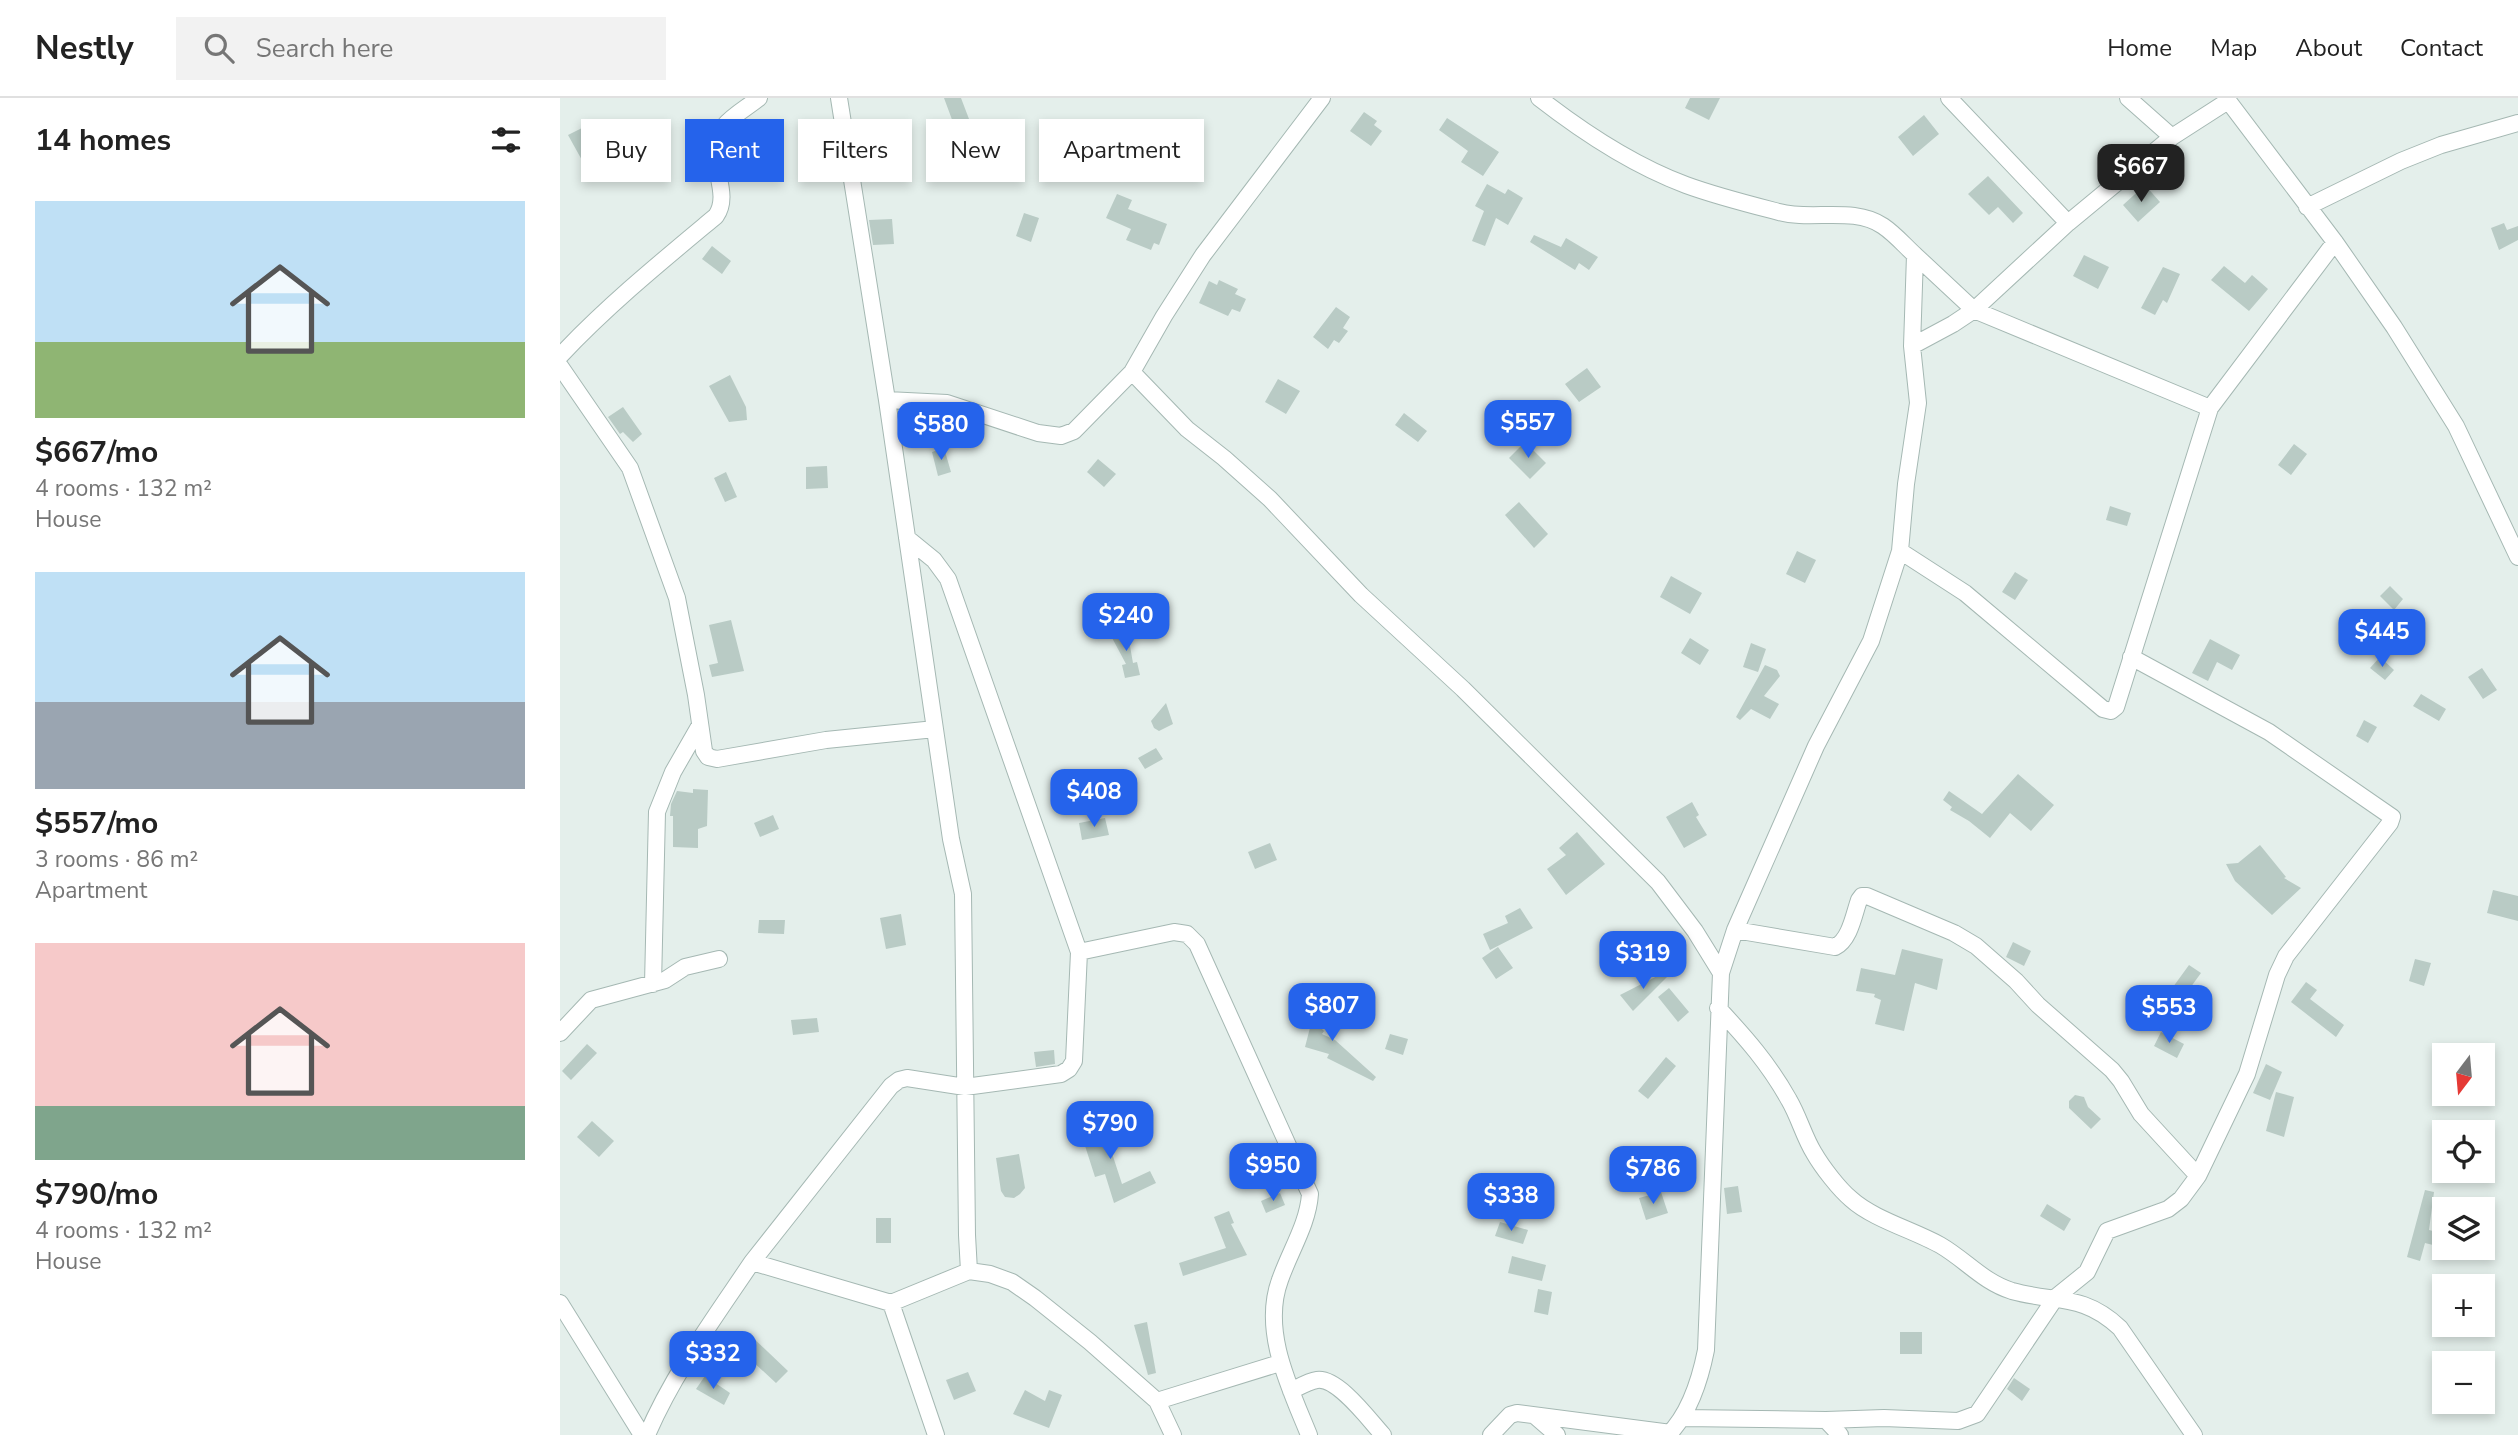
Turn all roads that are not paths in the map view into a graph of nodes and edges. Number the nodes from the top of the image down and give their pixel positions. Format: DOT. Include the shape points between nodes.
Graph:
graph roads {
  1 [pos="759,98"];
  2 [pos="839,98"];
  3 [pos="1322,98"];
  4 [pos="1539,98"];
  5 [pos="1949,98"];
  6 [pos="2127,98"];
  7 [pos="2227,100"];
  8 [pos="2518,123"];
  9 [pos="2172,137"];
  10 [pos="2307,207"];
  11 [pos="2068,223"];
  12 [pos="2335,242"];
  13 [pos="1915,256"];
  14 [pos="1974,310"];
  15 [pos="1912,345"];
  16 [pos="560,356"];
  17 [pos="560,366"];
  18 [pos="1132,372"];
  19 [pos="887,400"];
  20 [pos="2210,408"];
  21 [pos="907,538"];
  22 [pos="1900,551"];
  23 [pos="2518,557"];
  24 [pos="2131,657"];
  25 [pos="700,725"];
  26 [pos="935,729"];
  27 [pos="1735,930"];
  28 [pos="1079,952"];
  29 [pos="719,959"];
  30 [pos="1721,973"];
  31 [pos="653,984"];
  32 [pos="1718,1008"];
  33 [pos="560,1033"];
  34 [pos="965,1087"];
  35 [pos="2198,1176"];
  36 [pos="752,1262"];
  37 [pos="969,1270"];
  38 [pos="2056,1297"];
  39 [pos="560,1303"];
  40 [pos="891,1303"];
  41 [pos="1280,1363"];
  42 [pos="1292,1391"];
  43 [pos="1157,1401"];
  44 [pos="1535,1416"];
  45 [pos="1683,1418"];
  46 [pos="1826,1420"];
  47 [pos="1670,1434"];
  48 [pos="644,1435"];
  49 [pos="936,1435"];
  50 [pos="1173,1435"];
  51 [pos="1309,1435"];
  52 [pos="1383,1435"];
  53 [pos="1491,1435"];
  54 [pos="1557,1435"];
  55 [pos="1840,1435"];
  56 [pos="2194,1435"];
  1 -- 16 [label="street" via="725,124 716,139 721,208 716,216 642,277"];
  2 -- 19 [label="street"];
  3 -- 18 [label="street" via="1203,255"];
  4 -- 13 [label="street" via="1581,131 1684,184 1791,216 1864,219 1882,225"];
  5 -- 11 [label="street"];
  6 -- 9 [label="street"];
  7 -- 9 [label="street"];
  7 -- 10 [label="street"];
  8 -- 10 [label="street" via="2400,161"];
  9 -- 11 [label="street"];
  10 -- 12 [label="street"];
  11 -- 14 [label="street"];
  12 -- 20 [label="street"];
  12 -- 23 [label="street" via="2456,426"];
  13 -- 14 [label="street"];
  13 -- 15 [label="street"];
  14 -- 15 [label="street"];
  14 -- 20 [label="street"];
  15 -- 22 [label="street" via="1918,403"];
  17 -- 25 [label="street" via="630,468 677,598"];
  18 -- 19 [label="street" via="1074,431 1061,436 1038,433 947,403"];
  18 -- 30 [label="street" via="1187,429 1270,499 1361,595 1649,872"];
  19 -- 21 [label="street"];
  20 -- 24 [label="street"];
  21 -- 26 [label="street"];
  21 -- 28 [label="street" via="934,560 948,579"];
  22 -- 24 [label="street" via="1965,593 2104,709 2116,707"];
  22 -- 27 [label="street" via="1871,641 1816,746"];
  24 -- 35 [label="street" via="2269,732 2392,817 2286,956 2247,1074"];
  25 -- 26 [label="street" via="704,751 717,759 826,740"];
  25 -- 31 [label="street" via="657,812"];
  26 -- 34 [label="street" via="963,894"];
  27 -- 30 [label="street"];
  27 -- 35 [label="street" via="1835,947 1845,938 1859,900 1867,896 1954,933 1976,946 2112,1070 2141,1114"];
  28 -- 34 [label="street" via="1074,1060 1069,1069"];
  28 -- 41 [label="street" via="1174,932 1187,934 1197,944 1310,1194 1275,1296"];
  29 -- 31 [label="street" via="685,967"];
  30 -- 32 [label="street"];
  31 -- 33 [label="street" via="591,1000"];
  32 -- 38 [label="street" via="1763,1056 1814,1153 1851,1199 1943,1247 1981,1277 2012,1291"];
  32 -- 45 [label="street" via="1706,1350"];
  34 -- 36 [label="street" via="907,1078 891,1086"];
  34 -- 37 [label="street"];
  35 -- 38 [label="street" via="2168,1209 2107,1231 2087,1272"];
  36 -- 40 [label="street"];
  36 -- 48 [label="street"];
  37 -- 40 [label="street"];
  37 -- 43 [label="street" via="1012,1282 1035,1298"];
  38 -- 46 [label="street" via="1977,1414 1968,1419"];
  38 -- 56 [label="street" via="2095,1308 2120,1328"];
  39 -- 48 [label="street"];
  40 -- 49 [label="street"];
  41 -- 42 [label="street"];
  41 -- 43 [label="street"];
  42 -- 51 [label="street"];
  42 -- 52 [label="street" via="1318,1379 1331,1383"];
  43 -- 50 [label="street"];
  44 -- 47 [label="street"];
  44 -- 53 [label="street" via="1510,1415"];
  44 -- 54 [label="street"];
  45 -- 46 [label="street"];
  45 -- 47 [label="street"];
  46 -- 55 [label="street"];
}
